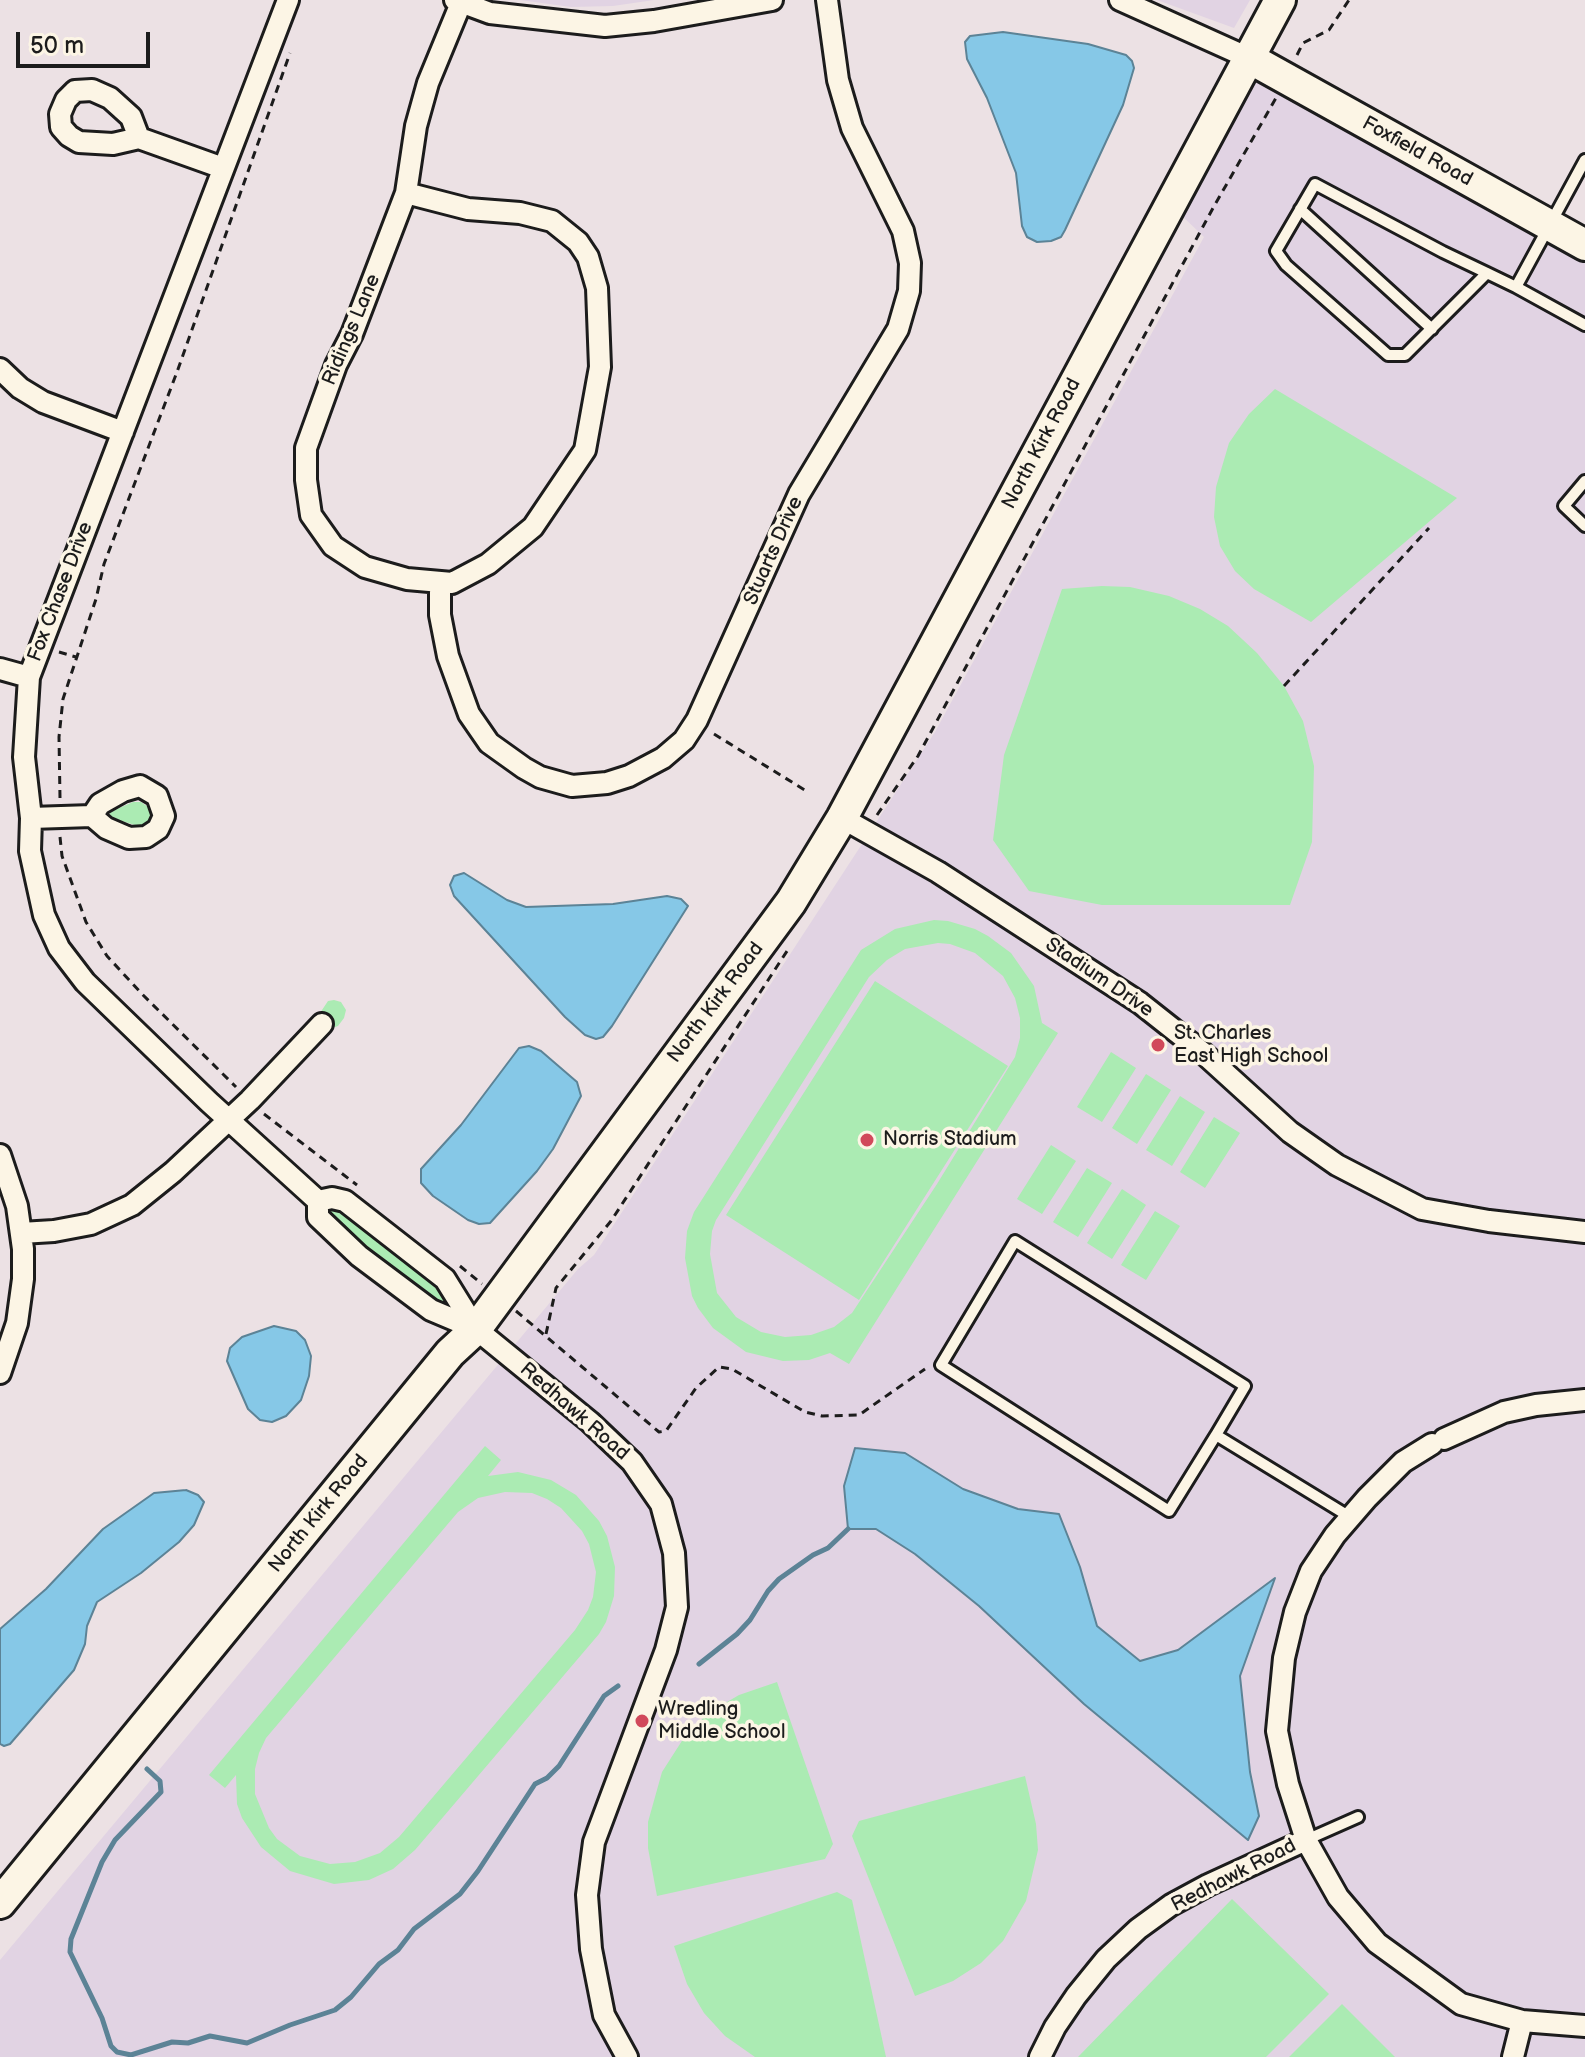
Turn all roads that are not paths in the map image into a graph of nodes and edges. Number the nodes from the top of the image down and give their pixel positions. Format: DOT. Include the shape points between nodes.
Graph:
graph roads {
  1 [pos="288,0"];
  2 [pos="772,0"];
  3 [pos="827,0"];
  4 [pos="1120,0"];
  5 [pos="1280,0"];
  6 [pos="458,2"];
  7 [pos="1249,58"];
  8 [pos="139,138"];
  9 [pos="1585,160"];
  10 [pos="223,168"];
  11 [pos="406,193"];
  12 [pos="1300,209"];
  13 [pos="1548,225"];
  14 [pos="1585,245"];
  15 [pos="1487,273"];
  16 [pos="1516,287"];
  17 [pos="1585,325"];
  18 [pos="1432,329"];
  19 [pos="0,369"];
  20 [pos="123,432"];
  21 [pos="1585,481"];
  22 [pos="1585,526"];
  23 [pos="440,582"];
  24 [pos="0,669"];
  25 [pos="29,677"];
  26 [pos="92,816"];
  27 [pos="31,818"];
  28 [pos="842,818"];
  29 [pos="322,1024"];
  30 [pos="228,1119"];
  31 [pos="0,1155"];
  32 [pos="318,1201"];
  33 [pos="1585,1232"];
  34 [pos="21,1233"];
  35 [pos="476,1329"];
  36 [pos="0,1373"];
  37 [pos="1585,1400"];
  38 [pos="1216,1435"];
  39 [pos="1350,1517"];
  40 [pos="1358,1817"];
  41 [pos="1306,1840"];
  42 [pos="0,1903"];
  43 [pos="1522,2021"];
  44 [pos="1585,2026"];
  45 [pos="627,2057"];
  46 [pos="1040,2057"];
  47 [pos="1513,2057"];
  1 -- 10 [label="street, Fox Chase Drive"];
  2 -- 6 [label="street" via="605,26 490,13"];
  3 -- 23 [label="street, Stuarts Drive" via="838,80 852,128 903,231 909,291 898,329 799,494 684,740 663,758 607,783 572,786 524,768 489,743 469,714 448,656"];
  4 -- 7 [label="street"];
  5 -- 7 [label="main road, North Kirk Road"];
  6 -- 11 [label="street, Ridings Lane" via="416,126"];
  7 -- 13 [label="main road, Foxfield Road"];
  7 -- 28 [label="main road, North Kirk Road"];
  8 -- 10 [label="street"];
  9 -- 13 [label="lane"];
  10 -- 20 [label="street, Fox Chase Drive"];
  11 -- 23 [label="street, Ridings Lane" via="306,448 306,480 311,515 333,546 365,567"];
  11 -- 23 [label="street" via="468,209 552,221 578,242 597,288 600,367 585,450 533,527 488,564 452,583"];
  12 -- 15 [label="lane" via="1315,184"];
  12 -- 18 [label="lane"];
  12 -- 18 [label="lane" via="1276,251 1286,265 1388,355 1405,355"];
  13 -- 14 [label="main road, Foxfield Road"];
  13 -- 16 [label="lane"];
  15 -- 16 [label="lane"];
  15 -- 18 [label="lane"];
  16 -- 17 [label="lane"];
  19 -- 20 [label="street" via="43,402"];
  20 -- 25 [label="street, Fox Chase Drive"];
  21 -- 22 [label="lane" via="1564,506"];
  24 -- 25 [label="street"];
  25 -- 27 [label="street, Fox Chase Drive" via="24,757"];
  26 -- 27 [label="street"];
  27 -- 30 [label="street, Fox Chase Drive" via="36,890 59,948 85,982"];
  28 -- 33 [label="street, Stadium Drive" via="938,872 1140,1003 1290,1132 1337,1165 1422,1209"];
  28 -- 35 [label="main road, North Kirk Road" via="791,902"];
  29 -- 30 [label="street"];
  30 -- 32 [label="street, Fox Chase Drive"];
  30 -- 34 [label="street" via="132,1205 91,1224"];
  31 -- 34 [label="street"];
  32 -- 35 [label="street, Fox Chase Drive" via="318,1217 359,1256 431,1310"];
  32 -- 35 [label="street" via="345,1201 445,1279"];
  34 -- 36 [label="street" via="23,1279 17,1323"];
  35 -- 42 [label="main road, North Kirk Road" via="450,1353"];
  35 -- 45 [label="street, Redhawk Road" via="632,1462 661,1504 674,1553 677,1607 594,1842 587,1895 604,2015"];
  37 -- 39 [label="street" via="1504,1412 1438,1441 1403,1462"];
  38 -- 38 [label="lane" via="1245,1386 1015,1241 941,1365 1169,1511"];
  38 -- 39 [label="lane"];
  39 -- 41 [label="street" via="1311,1571 1284,1658 1277,1731"];
  40 -- 41 [label="lane"];
  41 -- 43 [label="street" via="1338,1897 1377,1943 1461,2004"];
  41 -- 46 [label="street, Redhawk Road" via="1208,1885 1138,1929 1076,1996"];
  43 -- 44 [label="street"];
  43 -- 47 [label="street"];
}
